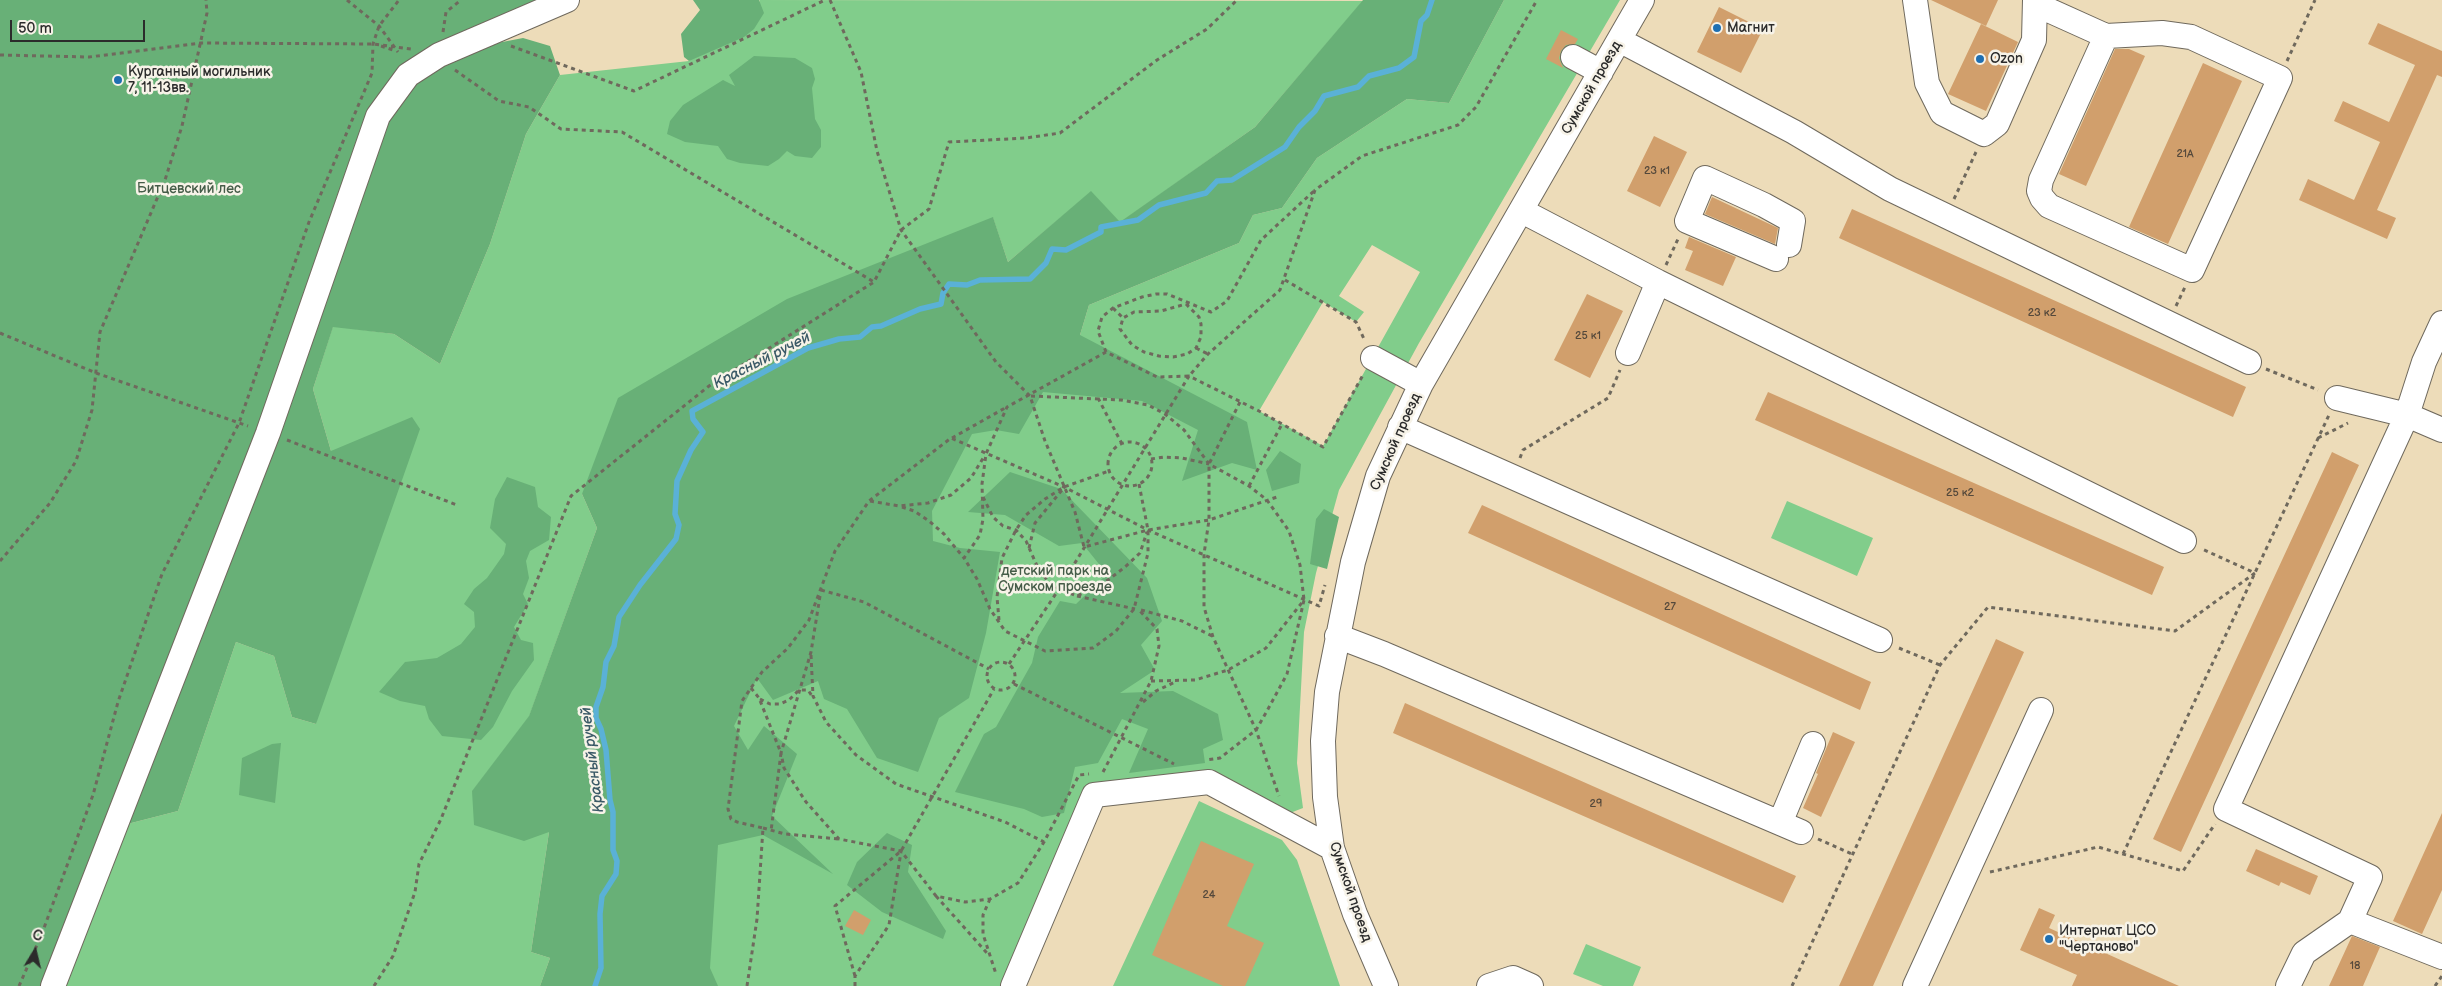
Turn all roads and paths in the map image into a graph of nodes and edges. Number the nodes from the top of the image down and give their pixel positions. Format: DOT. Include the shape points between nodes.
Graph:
graph roads {
  1 [pos="206,0"];
  2 [pos="347,0"];
  3 [pos="399,0"];
  4 [pos="461,0"];
  5 [pos="567,0"];
  6 [pos="825,0"];
  7 [pos="830,0"];
  8 [pos="1237,0"];
  9 [pos="1537,0"];
  10 [pos="1642,0"];
  11 [pos="1915,0"];
  12 [pos="2315,0"];
  13 [pos="2035,2"];
  14 [pos="378,26"];
  15 [pos="484,36"];
  16 [pos="2106,36"];
  17 [pos="1619,40"];
  18 [pos="201,43"];
  19 [pos="373,44"];
  20 [pos="394,45"];
  21 [pos="398,52"];
  22 [pos="0,55"];
  23 [pos="440,55"];
  24 [pos="1573,58"];
  25 [pos="1600,72"];
  26 [pos="408,75"];
  27 [pos="2280,78"];
  28 [pos="1984,134"];
  29 [pos="1316,190"];
  30 [pos="1522,211"];
  31 [pos="1946,216"];
  32 [pos="1687,221"];
  33 [pos="901,230"];
  34 [pos="1285,280"];
  35 [pos="874,282"];
  36 [pos="1658,282"];
  37 [pos="1186,304"];
  38 [pos="1113,308"];
  39 [pos="1124,318"];
  40 [pos="2442,323"];
  41 [pos="0,333"];
  42 [pos="1196,348"];
  43 [pos="1106,352"];
  44 [pos="1628,353"];
  45 [pos="1208,354"];
  46 [pos="1372,358"];
  47 [pos="2249,362"];
  48 [pos="96,373"];
  49 [pos="1189,376"];
  50 [pos="1422,384"];
  51 [pos="1030,396"];
  52 [pos="1098,398"];
  53 [pos="2337,398"];
  54 [pos="1240,402"];
  55 [pos="1006,408"];
  56 [pos="1165,414"];
  57 [pos="2407,415"];
  58 [pos="240,423"];
  59 [pos="1282,424"];
  60 [pos="1400,427"];
  61 [pos="2442,430"];
  62 [pos="268,433"];
  63 [pos="952,438"];
  64 [pos="1122,444"];
  65 [pos="1145,447"];
  66 [pos="986,454"];
  67 [pos="1151,459"];
  68 [pos="1209,464"];
  69 [pos="1110,471"];
  70 [pos="1512,477"];
  71 [pos="1122,484"];
  72 [pos="1139,484"];
  73 [pos="1249,486"];
  74 [pos="1064,488"];
  75 [pos="983,495"];
  76 [pos="1280,496"];
  77 [pos="1267,500"];
  78 [pos="869,501"];
  79 [pos="457,505"];
  80 [pos="899,506"];
  81 [pos="1107,509"];
  82 [pos="1209,520"];
  83 [pos="1016,530"];
  84 [pos="1148,530"];
  85 [pos="2184,541"];
  86 [pos="1029,548"];
  87 [pos="1084,548"];
  88 [pos="1204,554"];
  89 [pos="964,558"];
  90 [pos="0,561"];
  91 [pos="2255,573"];
  92 [pos="1325,585"];
  93 [pos="1059,589"];
  94 [pos="821,590"];
  95 [pos="1077,596"];
  96 [pos="1304,600"];
  97 [pos="1134,608"];
  98 [pos="1139,610"];
  99 [pos="1000,622"];
  100 [pos="1213,636"];
  101 [pos="1337,636"];
  102 [pos="1880,640"];
  103 [pos="1024,642"];
  104 [pos="811,652"];
  105 [pos="1009,664"];
  106 [pos="1940,665"];
  107 [pos="989,669"];
  108 [pos="1228,670"];
  109 [pos="1180,680"];
  110 [pos="1152,681"];
  111 [pos="1014,684"];
  112 [pos="751,688"];
  113 [pos="994,689"];
  114 [pos="799,690"];
  115 [pos="812,696"];
  116 [pos="759,698"];
  117 [pos="1140,705"];
  118 [pos="2041,710"];
  119 [pos="1256,730"];
  120 [pos="1123,738"];
  121 [pos="1813,744"];
  122 [pos="781,753"];
  123 [pos="1202,761"];
  124 [pos="1176,765"];
  125 [pos="933,796"];
  126 [pos="2226,809"];
  127 [pos="1288,825"];
  128 [pos="763,828"];
  129 [pos="1791,828"];
  130 [pos="771,830"];
  131 [pos="839,839"];
  132 [pos="1044,842"];
  133 [pos="1332,848"];
  134 [pos="901,851"];
  135 [pos="1852,854"];
  136 [pos="2123,854"];
  137 [pos="1966,877"];
  138 [pos="936,896"];
  139 [pos="990,898"];
  140 [pos="2350,921"];
  141 [pos="990,955"];
  142 [pos="2442,957"];
  143 [pos="2442,975"];
  144 [pos="855,976"];
  145 [pos="1795,979"];
  146 [pos="1005,982"];
  147 [pos="19,986"];
  148 [pos="53,986"];
  149 [pos="374,986"];
  150 [pos="747,986"];
  151 [pos="855,986"];
  152 [pos="1386,986"];
  153 [pos="1489,986"];
  154 [pos="1531,986"];
  155 [pos="1792,986"];
  156 [pos="1797,986"];
  157 [pos="1915,986"];
  158 [pos="2288,986"];
  159 [pos="2435,986"];
  1 -- 18 [label="path"];
  2 -- 14 [label="path"];
  3 -- 14 [label="path"];
  4 -- 23 [label="path" via="446,12"];
  5 -- 15 [label="street"];
  6 -- 15 [label="path" via="634,91"];
  7 -- 33 [label="path" via="861,72 877,151"];
  8 -- 33 [label="path" via="1207,29 1157,60 1060,133 949,142 929,209"];
  9 -- 29 [label="path" via="1476,107 1458,125 1362,156"];
  10 -- 17 [label="street, Сумской проезд"];
  11 -- 28 [label="street" via="1927,83 1942,113"];
  12 -- 27 [label="path"];
  13 -- 16 [label="street"];
  13 -- 28 [label="street" via="2034,40 1997,124"];
  14 -- 19 [label="path"];
  14 -- 20 [label="path"];
  15 -- 23 [label="street"];
  16 -- 27 [label="street" via="2162,33 2190,37"];
  16 -- 27 [label="street" via="2041,180 2039,191 2049,206 2192,270"];
  17 -- 25 [label="street, Сумской проезд"];
  17 -- 31 [label="street" via="1794,132 1890,189"];
  18 -- 19 [label="path"];
  18 -- 22 [label="path" via="89,57"];
  18 -- 48 [label="path" via="182,126 165,180 100,332"];
  19 -- 20 [label="path"];
  19 -- 21 [label="path"];
  19 -- 58 [label="path" via="372,73 309,222"];
  20 -- 21 [label="path"];
  20 -- 23 [label="path"];
  21 -- 26 [label="path" via="403,57"];
  23 -- 26 [label="street"];
  23 -- 35 [label="path" via="453,69 499,101 529,107 561,129 622,132"];
  24 -- 25 [label="street"];
  25 -- 30 [label="street, Сумской проезд"];
  26 -- 62 [label="street" via="378,116"];
  28 -- 31 [label="path"];
  29 -- 34 [label="path"];
  29 -- 37 [label="path" via="1261,240 1227,300 1211,312"];
  30 -- 36 [label="street"];
  30 -- 50 [label="street, Сумской проезд"];
  31 -- 47 [label="street"];
  32 -- 32 [label="street" via="1705,178 1793,221 1783,252"];
  32 -- 36 [label="path"];
  33 -- 35 [label="path"];
  33 -- 51 [label="path" via="996,362"];
  34 -- 45 [label="path" via="1280,290"];
  34 -- 46 [label="path" via="1356,322"];
  35 -- 149 [label="path" via="710,386 571,496 441,819 418,864 415,892 393,956"];
  36 -- 44 [label="street"];
  36 -- 85 [label="street"];
  37 -- 38 [label="path" via="1167,294 1156,294"];
  37 -- 39 [label="path" via="1161,311 1141,310"];
  37 -- 42 [label="path" via="1199,317 1201,324 1201,337"];
  38 -- 39 [label="path"];
  38 -- 43 [label="path" via="1102,317 1098,331"];
  39 -- 42 [label="path" via="1120,329 1132,345 1144,352 1173,358"];
  40 -- 57 [label="street" via="2424,362"];
  41 -- 48 [label="path"];
  42 -- 45 [label="path"];
  43 -- 49 [label="path" via="1157,377"];
  43 -- 51 [label="path"];
  44 -- 70 [label="path" via="1608,398 1523,450"];
  45 -- 49 [label="path"];
  46 -- 50 [label="street"];
  46 -- 59 [label="path" via="1322,446"];
  47 -- 53 [label="path"];
  48 -- 58 [label="path"];
  48 -- 90 [label="path" via="92,410 76,461 50,504"];
  49 -- 54 [label="path"];
  49 -- 56 [label="path"];
  50 -- 60 [label="street, Сумской проезд"];
  51 -- 52 [label="path"];
  51 -- 55 [label="path"];
  51 -- 74 [label="path"];
  52 -- 56 [label="path" via="1148,405"];
  52 -- 64 [label="path"];
  53 -- 57 [label="street"];
  53 -- 91 [label="path"];
  54 -- 59 [label="path"];
  54 -- 68 [label="path"];
  55 -- 63 [label="path"];
  55 -- 66 [label="path"];
  56 -- 65 [label="path"];
  56 -- 68 [label="path" via="1184,430"];
  57 -- 61 [label="street"];
  57 -- 126 [label="street"];
  58 -- 62 [label="path"];
  58 -- 147 [label="path" via="162,574 118,702 93,795"];
  59 -- 73 [label="path"];
  60 -- 70 [label="street"];
  60 -- 101 [label="street, Сумской проезд" via="1378,476 1353,562"];
  62 -- 79 [label="path"];
  62 -- 148 [label="street"];
  63 -- 66 [label="path"];
  63 -- 78 [label="path"];
  64 -- 65 [label="path" via="1130,442"];
  64 -- 69 [label="path" via="1114,450 1109,461"];
  65 -- 67 [label="path"];
  65 -- 71 [label="path"];
  66 -- 74 [label="path"];
  66 -- 75 [label="path"];
  66 -- 80 [label="path" via="971,478 951,495 928,503"];
  67 -- 68 [label="path" via="1182,458"];
  67 -- 72 [label="path" via="1147,478"];
  68 -- 73 [label="path"];
  68 -- 82 [label="path"];
  69 -- 71 [label="path"];
  69 -- 74 [label="path"];
  70 -- 102 [label="street"];
  71 -- 72 [label="path"];
  71 -- 81 [label="path"];
  72 -- 84 [label="path"];
  73 -- 77 [label="path"];
  74 -- 81 [label="path"];
  74 -- 83 [label="path" via="1045,498 1026,515"];
  74 -- 86 [label="path" via="1040,514 1031,533"];
  74 -- 87 [label="path"];
  75 -- 83 [label="path" via="993,517 1003,526"];
  75 -- 89 [label="path" via="980,535"];
  76 -- 77 [label="path"];
  77 -- 82 [label="path"];
  77 -- 96 [label="path" via="1289,531 1300,565"];
  78 -- 80 [label="path"];
  78 -- 94 [label="path" via="835,551"];
  80 -- 89 [label="path" via="929,521"];
  81 -- 84 [label="path"];
  81 -- 87 [label="path"];
  82 -- 84 [label="path"];
  82 -- 88 [label="path"];
  83 -- 86 [label="path"];
  83 -- 99 [label="path" via="1002,558"];
  84 -- 87 [label="path"];
  84 -- 88 [label="path"];
  84 -- 95 [label="path" via="1140,553 1125,568"];
  84 -- 97 [label="path" via="1148,553"];
  85 -- 91 [label="path"];
  86 -- 93 [label="path" via="1047,580"];
  87 -- 93 [label="path"];
  88 -- 96 [label="path"];
  88 -- 100 [label="path" via="1204,607"];
  89 -- 99 [label="path"];
  91 -- 106 [label="path" via="2175,631 1988,607"];
  91 -- 136 [label="path"];
  92 -- 96 [label="path" via="1319,606"];
  93 -- 95 [label="path"];
  93 -- 103 [label="path"];
  94 -- 104 [label="path"];
  94 -- 107 [label="path" via="864,602"];
  94 -- 112 [label="path" via="809,620"];
  95 -- 97 [label="path"];
  96 -- 108 [label="path" via="1266,648"];
  96 -- 119 [label="path" via="1287,674"];
  97 -- 98 [label="path"];
  97 -- 103 [label="path" via="1116,631 1093,648 1045,651"];
  98 -- 100 [label="path" via="1182,621"];
  98 -- 110 [label="path" via="1157,629 1159,646"];
  99 -- 103 [label="path" via="1005,631"];
  100 -- 108 [label="path"];
  101 -- 129 [label="street"];
  101 -- 133 [label="street, Сумской проезд" via="1327,692 1323,741 1325,797"];
  102 -- 106 [label="path"];
  103 -- 105 [label="path"];
  104 -- 114 [label="path"];
  104 -- 115 [label="path"];
  105 -- 107 [label="path" via="998,662"];
  105 -- 111 [label="path" via="1016,672"];
  106 -- 135 [label="path"];
  107 -- 113 [label="path" via="987,680"];
  108 -- 109 [label="path" via="1195,680"];
  108 -- 119 [label="path"];
  109 -- 110 [label="path"];
  109 -- 117 [label="path" via="1156,690"];
  110 -- 117 [label="path"];
  111 -- 113 [label="path" via="1005,690"];
  111 -- 120 [label="path"];
  112 -- 116 [label="path"];
  112 -- 128 [label="path" via="742,701 739,716 728,810 731,819"];
  113 -- 125 [label="path"];
  114 -- 115 [label="path" via="808,690"];
  114 -- 116 [label="path" via="780,704 770,704"];
  114 -- 122 [label="path"];
  115 -- 125 [label="path" via="826,722 856,755 896,784"];
  116 -- 122 [label="path"];
  117 -- 120 [label="path"];
  118 -- 137 [label="street"];
  119 -- 123 [label="path" via="1220,758"];
  119 -- 127 [label="path"];
  120 -- 124 [label="path"];
  120 -- 132 [label="path" via="1104,772 1079,775"];
  121 -- 129 [label="street"];
  122 -- 130 [label="path"];
  122 -- 131 [label="path" via="784,768 806,802"];
  125 -- 132 [label="path" via="1005,822"];
  125 -- 134 [label="path"];
  126 -- 136 [label="path" via="2184,871"];
  126 -- 140 [label="street" via="2370,877"];
  127 -- 133 [label="street"];
  127 -- 146 [label="street" via="1209,782 1094,795"];
  128 -- 130 [label="path"];
  128 -- 150 [label="path" via="757,919"];
  129 -- 135 [label="path"];
  130 -- 131 [label="path"];
  131 -- 134 [label="path"];
  132 -- 139 [label="path" via="1018,883"];
  133 -- 152 [label="street, Сумской проезд" via="1355,914"];
  134 -- 138 [label="path"];
  134 -- 144 [label="path" via="889,924"];
  134 -- 144 [label="path" via="835,906"];
  135 -- 145 [label="path"];
  136 -- 137 [label="path" via="2098,847"];
  137 -- 157 [label="street"];
  138 -- 139 [label="path" via="965,902"];
  138 -- 141 [label="path"];
  139 -- 141 [label="path" via="983,915 983,934"];
  140 -- 142 [label="street"];
  140 -- 158 [label="street" via="2304,953"];
  141 -- 146 [label="path"];
  143 -- 159 [label="path"];
  144 -- 151 [label="path"];
  145 -- 155 [label="path"];
  145 -- 156 [label="path"];
  153 -- 154 [label="street" via="1513,978"];
}
